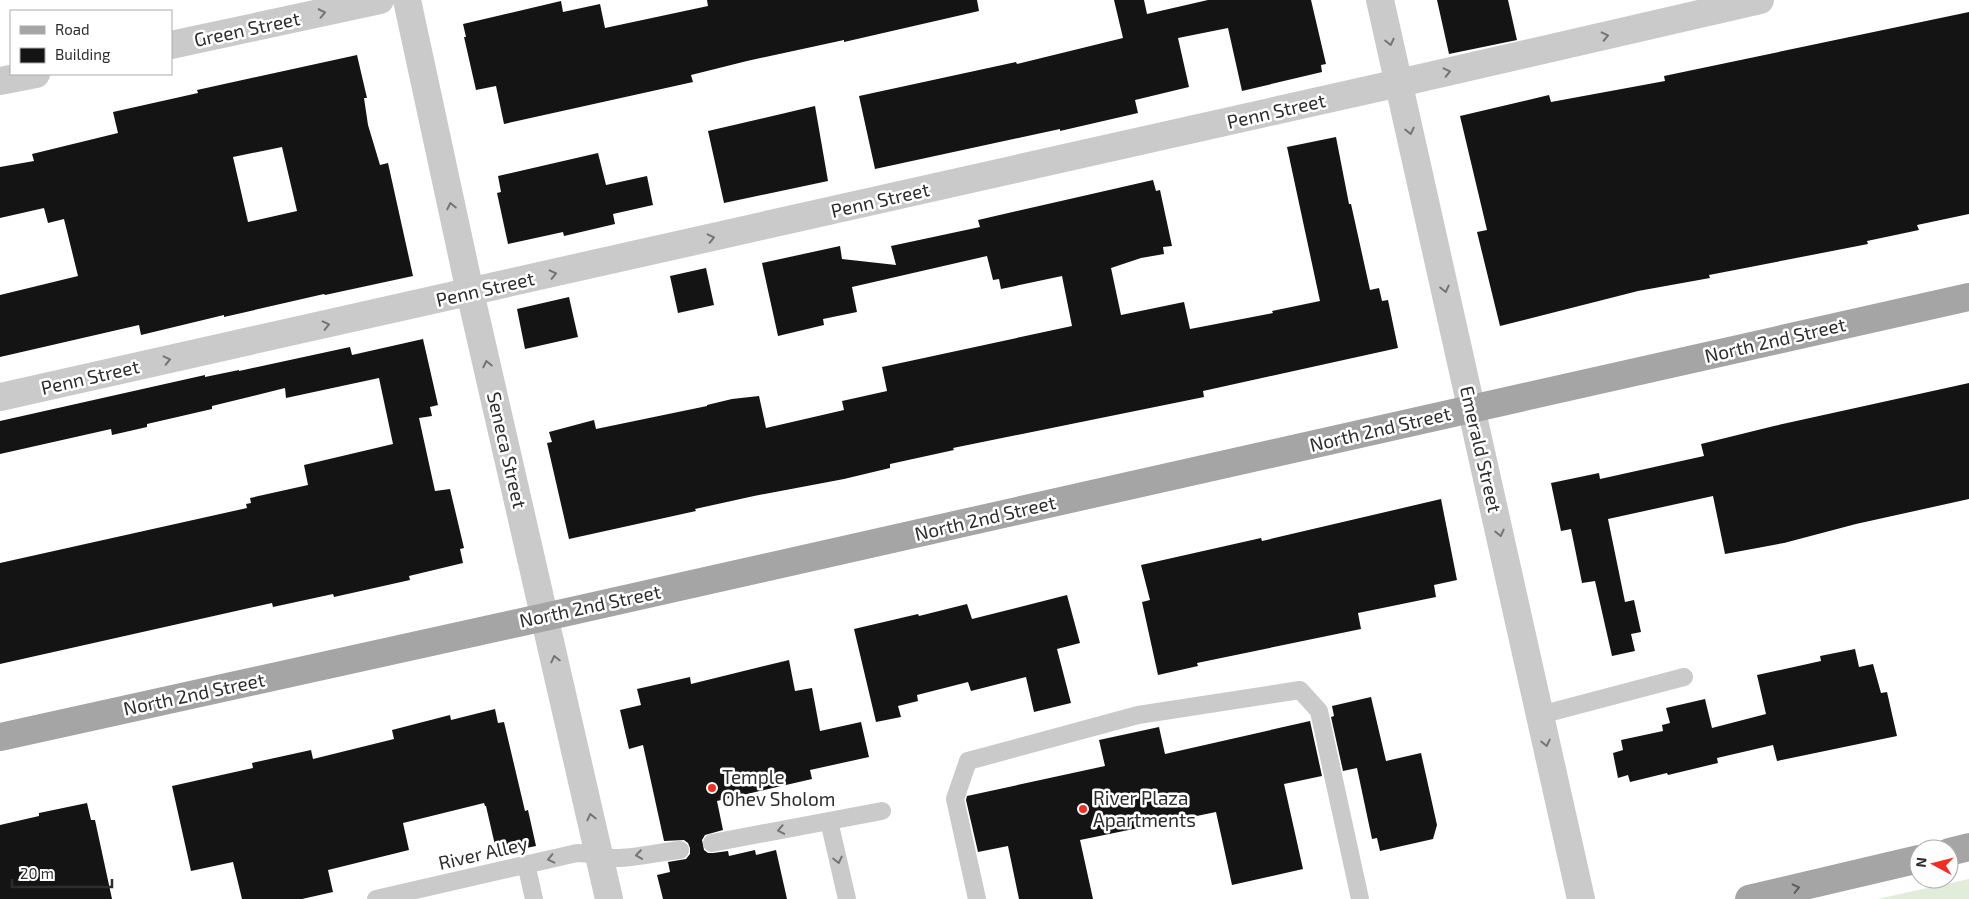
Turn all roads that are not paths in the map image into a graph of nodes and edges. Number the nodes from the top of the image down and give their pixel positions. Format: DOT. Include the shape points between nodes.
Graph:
graph roads {
  1 [pos="380,0"];
  2 [pos="407,0"];
  3 [pos="1380,0"];
  4 [pos="1760,0"];
  5 [pos="172,45"];
  6 [pos="31,75"];
  7 [pos="0,81"];
  8 [pos="1399,83"];
  9 [pos="470,292"];
  10 [pos="1969,297"];
  11 [pos="0,397"];
  12 [pos="1472,408"];
  13 [pos="545,616"];
  14 [pos="1684,677"];
  15 [pos="1540,716"];
  16 [pos="0,737"];
  17 [pos="882,811"];
  18 [pos="829,821"];
  19 [pos="712,843"];
  20 [pos="680,850"];
  21 [pos="599,855"];
  22 [pos="1909,861"];
  23 [pos="526,864"];
  24 [pos="376,899"];
  25 [pos="534,899"];
  26 [pos="609,899"];
  27 [pos="847,899"];
  28 [pos="977,899"];
  29 [pos="1360,899"];
  30 [pos="1581,899"];
  31 [pos="1749,899"];
  5 -- 1 [label="street, Green Street, one-way"];
  9 -- 2 [label="street, Seneca Street, one-way"];
  3 -- 8 [label="street, Emerald Street, one-way"];
  8 -- 4 [label="street, Penn Street, one-way"];
  6 -- 7 [label="street"];
  9 -- 8 [label="street, Penn Street, one-way"];
  8 -- 12 [label="street, Emerald Street, one-way"];
  11 -- 9 [label="street, Penn Street, one-way"];
  13 -- 9 [label="street, Seneca Street, one-way"];
  10 -- 12 [label="main road, North 2nd Street"];
  12 -- 13 [label="main road, North 2nd Street"];
  12 -- 15 [label="street, Emerald Street, one-way"];
  13 -- 16 [label="main road, North 2nd Street"];
  21 -- 13 [label="street, Seneca Street, one-way"];
  14 -- 15 [label="lane"];
  15 -- 30 [label="street, Emerald Street, one-way"];
  17 -- 18 [label="lane"];
  18 -- 19 [label="lane, one-way"];
  18 -- 27 [label="lane, one-way"];
  20 -- 21 [label="lane, River Alley, one-way" via="620,858"];
  21 -- 23 [label="lane, River Alley, one-way" via="577,853"];
  21 -- 26 [label="street, Seneca Street"];
  31 -- 22 [label="main road, one-way"];
  23 -- 24 [label="lane, River Alley"];
  23 -- 25 [label="lane"];
  28 -- 29 [label="lane" via="955,799 968,761 1138,715 1300,690 1319,711"];
}
